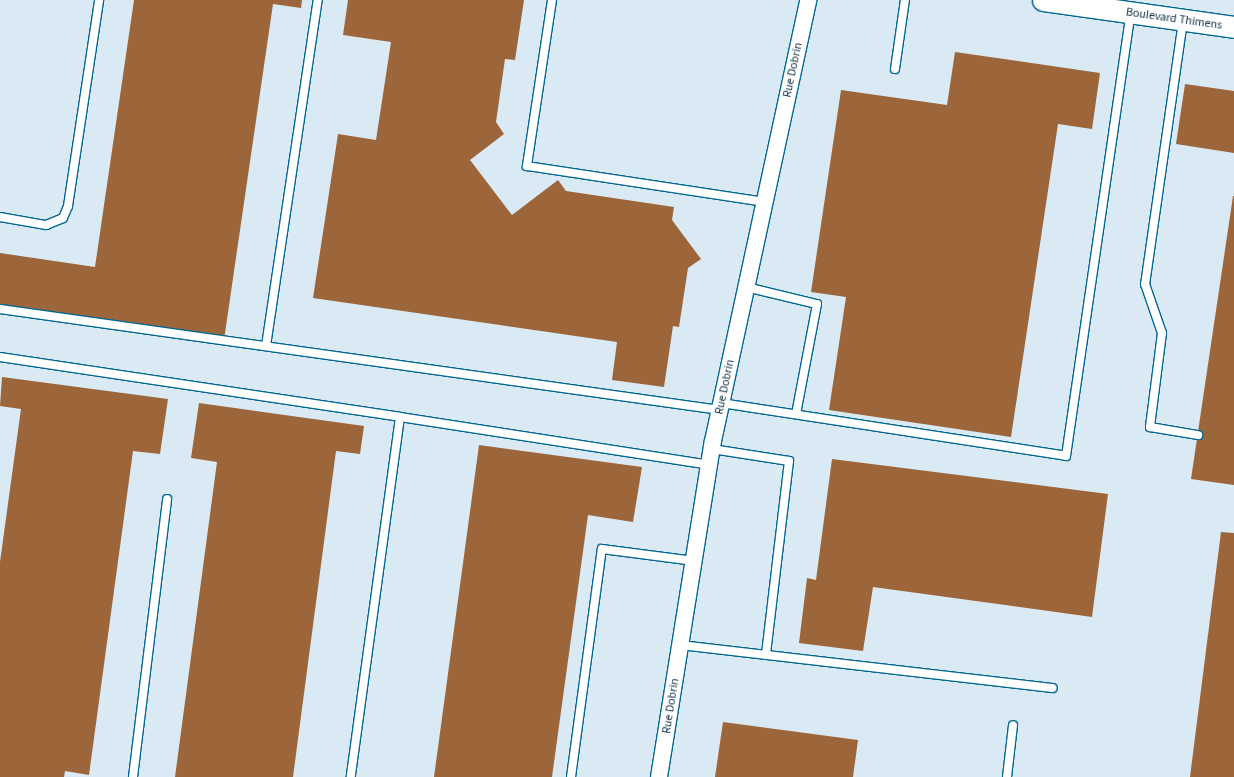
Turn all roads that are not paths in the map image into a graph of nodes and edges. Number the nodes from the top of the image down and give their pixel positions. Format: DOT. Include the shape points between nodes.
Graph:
graph roads {
  1 [pos="99,0"];
  2 [pos="318,0"];
  3 [pos="552,0"];
  4 [pos="808,0"];
  5 [pos="905,0"];
  6 [pos="1043,0"];
  7 [pos="1131,13"];
  8 [pos="1184,20"];
  9 [pos="1234,27"];
  10 [pos="895,69"];
  11 [pos="764,202"];
  12 [pos="0,217"];
  13 [pos="746,287"];
  14 [pos="0,309"];
  15 [pos="266,346"];
  16 [pos="0,357"];
  17 [pos="721,406"];
  18 [pos="796,414"];
  19 [pos="400,417"];
  20 [pos="1198,435"];
  21 [pos="712,448"];
  22 [pos="710,465"];
  23 [pos="167,499"];
  24 [pos="694,561"];
  25 [pos="680,645"];
  26 [pos="766,655"];
  27 [pos="1053,688"];
  28 [pos="1013,725"];
  29 [pos="133,777"];
  30 [pos="351,777"];
  31 [pos="570,777"];
  32 [pos="659,777"];
  33 [pos="1007,777"];
  1 -- 12 [label="lane" via="68,206 63,218 46,225"];
  2 -- 15 [label="lane"];
  3 -- 11 [label="lane" via="527,166"];
  4 -- 11 [label="street, Rue Dobrin"];
  5 -- 10 [label="lane"];
  6 -- 7 [label="street, Boulevard Thimens"];
  7 -- 8 [label="street, Boulevard Thimens"];
  7 -- 18 [label="lane" via="1066,456"];
  8 -- 9 [label="street, Boulevard Thimens"];
  8 -- 20 [label="lane" via="1145,284 1162,333 1150,427"];
  11 -- 13 [label="street, Rue Dobrin"];
  13 -- 17 [label="street, Rue Dobrin"];
  13 -- 18 [label="lane" via="817,304"];
  14 -- 15 [label="lane"];
  15 -- 17 [label="lane"];
  16 -- 19 [label="lane"];
  17 -- 18 [label="lane"];
  17 -- 21 [label="street, Rue Dobrin"];
  19 -- 22 [label="lane"];
  19 -- 30 [label="lane"];
  21 -- 22 [label="street, Rue Dobrin"];
  21 -- 26 [label="lane" via="789,461"];
  22 -- 24 [label="street, Rue Dobrin"];
  23 -- 29 [label="lane"];
  24 -- 25 [label="street, Rue Dobrin"];
  24 -- 31 [label="lane" via="602,549"];
  25 -- 26 [label="lane"];
  25 -- 32 [label="street, Rue Dobrin"];
  26 -- 27 [label="lane"];
  28 -- 33 [label="lane"];
}
